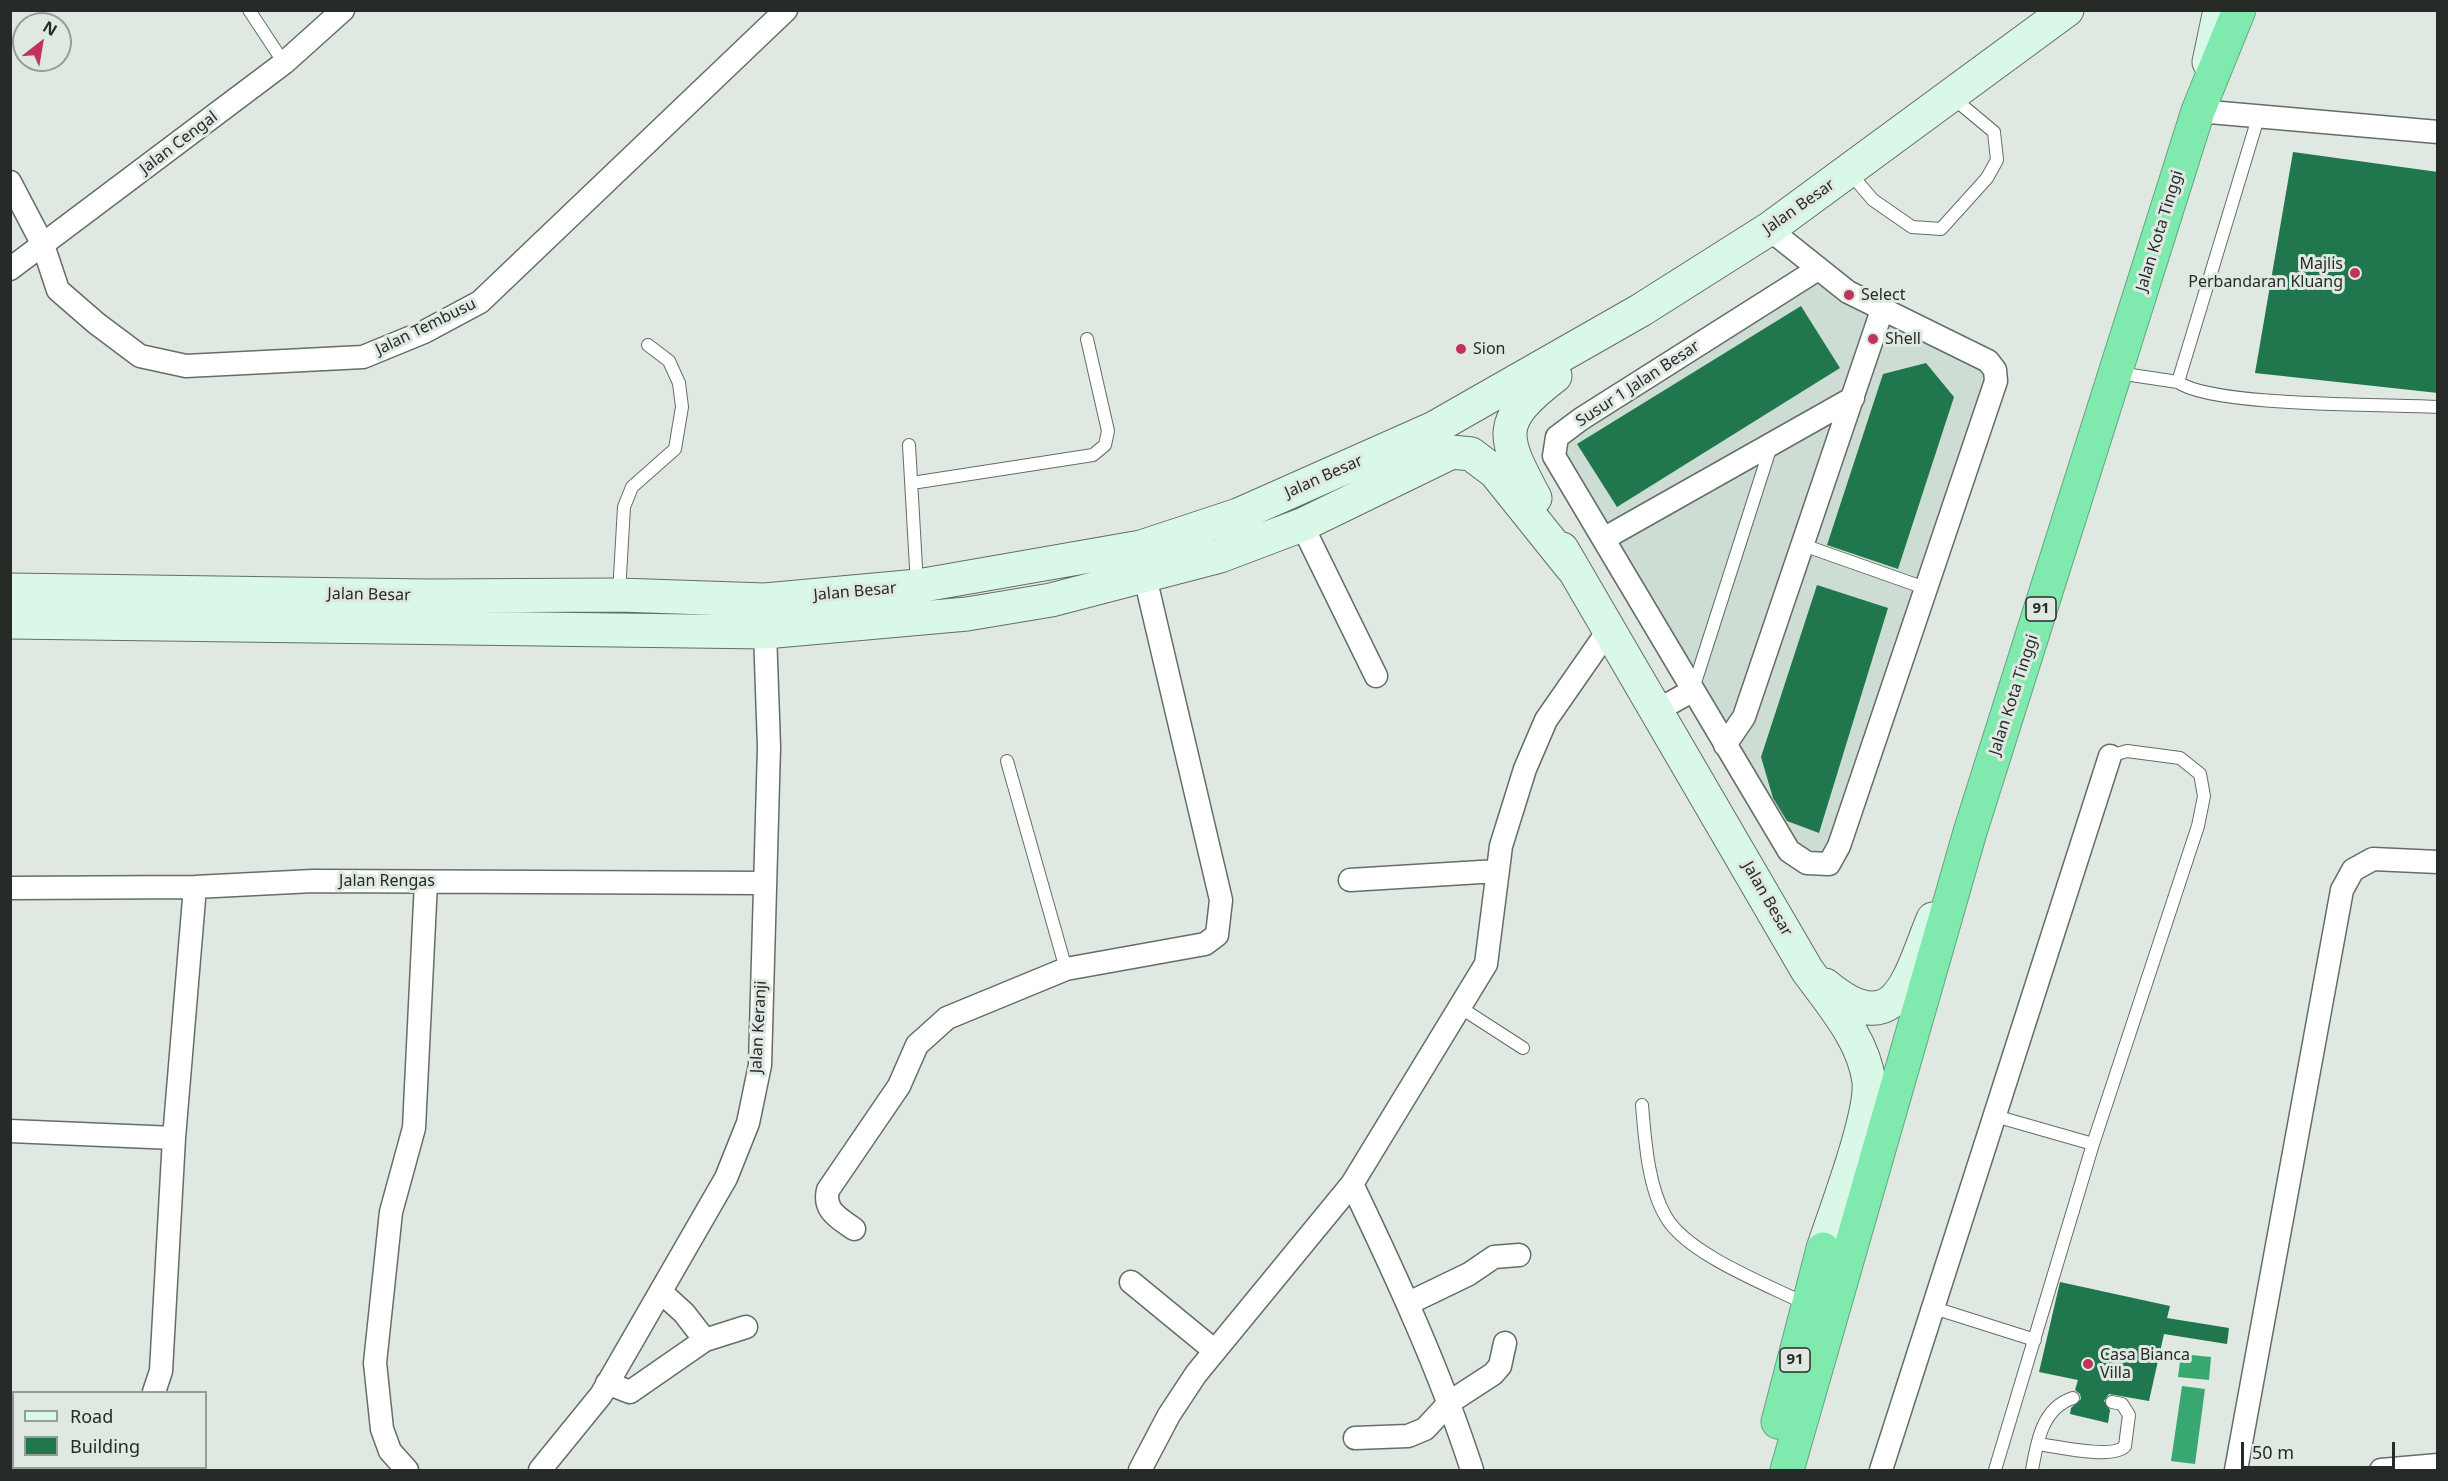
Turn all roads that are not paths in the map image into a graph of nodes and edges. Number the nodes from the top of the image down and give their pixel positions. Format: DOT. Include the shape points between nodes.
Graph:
graph roads {
  1 [pos="249,10"];
  2 [pos="343,10"];
  3 [pos="786,10"];
  4 [pos="2031,10"];
  5 [pos="2067,10"];
  6 [pos="2220,10"];
  7 [pos="2240,10"];
  8 [pos="284,63"];
  9 [pos="1951,96"];
  10 [pos="2198,111"];
  11 [pos="2258,118"];
  12 [pos="2438,132"];
  13 [pos="1849,172"];
  14 [pos="10,182"];
  15 [pos="1769,230"];
  16 [pos="43,245"];
  17 [pos="10,269"];
  18 [pos="1818,269"];
  19 [pos="1641,310"];
  20 [pos="1882,310"];
  21 [pos="1087,339"];
  22 [pos="648,345"];
  23 [pos="2117,373"];
  24 [pos="2178,382"];
  25 [pos="1853,398"];
  26 [pos="2438,407"];
  27 [pos="909,445"];
  28 [pos="1771,445"];
  29 [pos="912,483"];
  30 [pos="1302,525"];
  31 [pos="1605,538"];
  32 [pos="1803,545"];
  33 [pos="1572,568"];
  34 [pos="1145,577"];
  35 [pos="918,586"];
  36 [pos="1925,588"];
  37 [pos="10,590"];
  38 [pos="619,595"];
  39 [pos="10,622"];
  40 [pos="1610,628"];
  41 [pos="765,632"];
  42 [pos="1376,676"];
  43 [pos="1692,691"];
  44 [pos="1656,711"];
  45 [pos="1725,745"];
  46 [pos="2110,756"];
  47 [pos="1007,761"];
  48 [pos="1970,832"];
  49 [pos="2438,862"];
  50 [pos="1497,871"];
  51 [pos="1350,880"];
  52 [pos="426,882"];
  53 [pos="764,884"];
  54 [pos="195,887"];
  55 [pos="10,888"];
  56 [pos="1066,969"];
  57 [pos="1807,970"];
  58 [pos="1461,1008"];
  59 [pos="1523,1048"];
  60 [pos="1642,1105"];
  61 [pos="1995,1116"];
  62 [pos="10,1131"];
  63 [pos="174,1138"];
  64 [pos="2093,1144"];
  65 [pos="1352,1184"];
  66 [pos="854,1229"];
  67 [pos="1823,1249"];
  68 [pos="1519,1255"];
  69 [pos="1131,1282"];
  70 [pos="660,1292"];
  71 [pos="1408,1303"];
  72 [pos="1810,1305"];
  73 [pos="1934,1308"];
  74 [pos="746,1327"];
  75 [pos="705,1340"];
  76 [pos="2035,1340"];
  77 [pos="1505,1343"];
  78 [pos="1215,1351"];
  79 [pos="608,1383"];
  80 [pos="154,1391"];
  81 [pos="2073,1398"];
  82 [pos="1450,1402"];
  83 [pos="2112,1402"];
  84 [pos="1355,1438"];
  85 [pos="2038,1444"];
  86 [pos="2438,1465"];
  87 [pos="407,1470"];
  88 [pos="540,1470"];
  89 [pos="1140,1470"];
  90 [pos="1472,1470"];
  91 [pos="1765,1470"];
  92 [pos="1787,1470"];
  93 [pos="1881,1470"];
  94 [pos="1995,1470"];
  95 [pos="2032,1470"];
  96 [pos="2236,1470"];
  97 [pos="2381,1470"];
  1 -- 8 [label="lane"];
  2 -- 8 [label="street, Jalan Cengal"];
  3 -- 16 [label="street, Jalan Tembusu" via="480,302 424,332 363,357 186,366 140,356 58,290"];
  4 -- 9 [label="main road, Jalan Besar"];
  5 -- 9 [label="main road, Jalan Besar"];
  6 -- 10 [label="main road"];
  7 -- 10 [label="highway, Jalan Kota Tinggi / 91"];
  8 -- 16 [label="street, Jalan Cengal"];
  9 -- 13 [label="main road, Jalan Besar"];
  9 -- 13 [label="lane" via="1994,132 1997,160 1987,178 1941,229 1912,227 1873,200"];
  10 -- 11 [label="street"];
  10 -- 23 [label="highway, Jalan Kota Tinggi / 91"];
  11 -- 12 [label="street"];
  11 -- 24 [label="lane"];
  13 -- 15 [label="main road, Jalan Besar"];
  14 -- 16 [label="street, Jalan Tembusu"];
  15 -- 18 [label="street"];
  15 -- 19 [label="main road, Jalan Besar"];
  16 -- 17 [label="street, Jalan Cengal"];
  18 -- 20 [label="street" via="1848,292"];
  18 -- 31 [label="street, Susur 1 Jalan Besar" via="1557,437 1554,456"];
  19 -- 33 [label="main road, Jalan Besar" via="1531,395 1510,426 1511,454"];
  19 -- 35 [label="main road, Jalan Besar" via="1434,428 1238,515 1141,547"];
  20 -- 25 [label="street"];
  20 -- 36 [label="street" via="1988,361 1995,370 1996,381"];
  21 -- 29 [label="lane" via="1108,431 1105,445 1093,455"];
  22 -- 38 [label="lane" via="669,361 679,383 682,407 675,448 632,487 624,507"];
  23 -- 24 [label="lane"];
  23 -- 48 [label="highway, Jalan Kota Tinggi / 91"];
  24 -- 26 [label="lane" via="2194,391 2242,398"];
  25 -- 28 [label="street"];
  25 -- 32 [label="street"];
  27 -- 29 [label="lane"];
  28 -- 31 [label="street"];
  28 -- 43 [label="lane"];
  29 -- 35 [label="lane"];
  30 -- 33 [label="main road, Jalan Besar" via="1430,461 1461,452 1477,457 1495,472"];
  30 -- 34 [label="main road, Jalan Besar" via="1220,556"];
  30 -- 42 [label="street"];
  31 -- 43 [label="street, Susur 1 Jalan Besar"];
  32 -- 36 [label="lane"];
  32 -- 45 [label="street" via="1744,717"];
  33 -- 40 [label="main road, Jalan Besar"];
  34 -- 41 [label="main road, Jalan Besar" via="1052,600 967,614"];
  34 -- 56 [label="street" via="1221,900 1217,935 1205,944"];
  35 -- 38 [label="main road, Jalan Besar" via="765,600"];
  36 -- 45 [label="street, Susur 1 Jalan Besar" via="1839,846 1829,864 1807,863 1789,851"];
  37 -- 38 [label="main road, Jalan Besar"];
  39 -- 41 [label="main road, Jalan Besar"];
  40 -- 44 [label="main road, Jalan Besar"];
  40 -- 50 [label="street" via="1545,720 1525,769"];
  41 -- 53 [label="street, Jalan Keranji" via="770,747"];
  43 -- 44 [label="street"];
  43 -- 45 [label="street, Susur 1 Jalan Besar"];
  44 -- 57 [label="main road, Jalan Besar"];
  46 -- 61 [label="street"];
  46 -- 64 [label="lane" via="2127,751 2180,758 2200,774 2204,796 2198,826"];
  47 -- 56 [label="lane"];
  48 -- 57 [label="main road" via="1908,979 1890,1004 1877,1010 1845,1002"];
  48 -- 92 [label="highway, Jalan Kota Tinggi / 91"];
  49 -- 96 [label="street" via="2373,859 2353,870 2342,891"];
  50 -- 51 [label="street"];
  50 -- 58 [label="street" via="1486,964"];
  52 -- 53 [label="street, Jalan Rengas"];
  52 -- 54 [label="street, Jalan Rengas" via="313,881"];
  52 -- 87 [label="street" via="414,1128 391,1212 375,1363 382,1429 390,1451"];
  53 -- 70 [label="street, Jalan Keranji" via="760,1065 748,1122 726,1178"];
  54 -- 55 [label="street, Jalan Rengas"];
  54 -- 63 [label="street"];
  56 -- 66 [label="street" via="947,1018 917,1045 899,1086 828,1190 828,1209"];
  57 -- 67 [label="main road, Jalan Besar" via="1843,1020 1860,1053 1869,1083 1864,1120"];
  58 -- 59 [label="lane"];
  58 -- 65 [label="street"];
  60 -- 72 [label="lane" via="1650,1173 1666,1218 1693,1245"];
  61 -- 64 [label="lane"];
  61 -- 73 [label="street"];
  62 -- 63 [label="street"];
  63 -- 80 [label="street" via="161,1371"];
  64 -- 76 [label="lane"];
  65 -- 71 [label="street"];
  65 -- 78 [label="street"];
  67 -- 72 [label="highway, 91"];
  68 -- 71 [label="street" via="1494,1257 1469,1274"];
  69 -- 78 [label="street"];
  70 -- 75 [label="street" via="684,1313"];
  70 -- 79 [label="street, Jalan Keranji"];
  71 -- 82 [label="street"];
  72 -- 91 [label="highway, 91"];
  73 -- 76 [label="lane"];
  73 -- 93 [label="street"];
  74 -- 75 [label="street"];
  75 -- 79 [label="street" via="630,1392"];
  76 -- 94 [label="lane"];
  77 -- 82 [label="street" via="1500,1366 1493,1374"];
  78 -- 89 [label="street" via="1169,1415"];
  79 -- 88 [label="street, Jalan Keranji"];
  81 -- 85 [label="lane" via="2053,1408"];
  82 -- 84 [label="street" via="1425,1429 1408,1436"];
  82 -- 90 [label="street"];
  83 -- 85 [label="lane" via="2122,1404 2129,1415 2121,1450 2112,1453"];
  85 -- 95 [label="lane"];
  86 -- 97 [label="street"];
}
